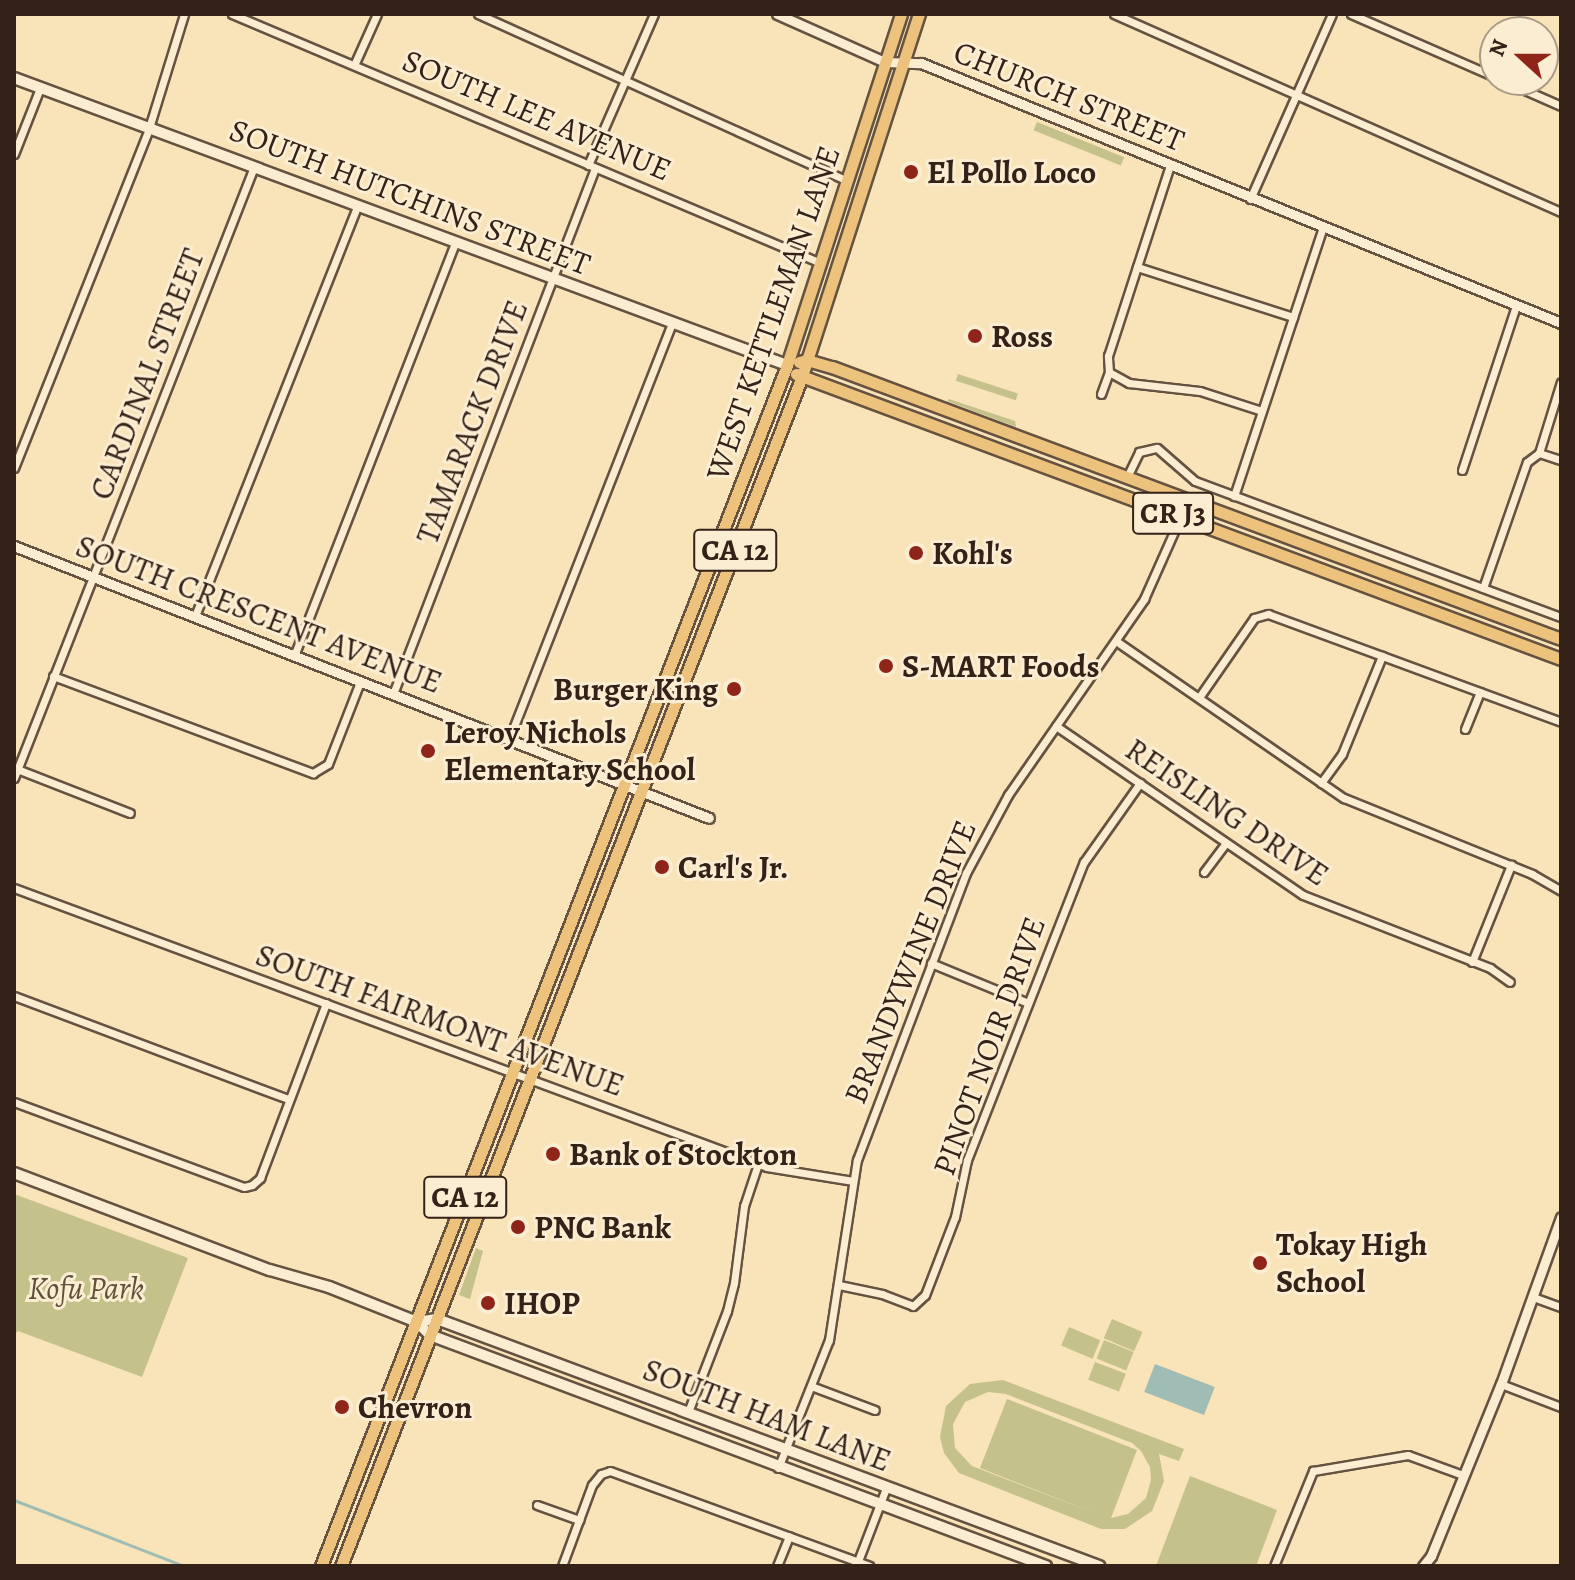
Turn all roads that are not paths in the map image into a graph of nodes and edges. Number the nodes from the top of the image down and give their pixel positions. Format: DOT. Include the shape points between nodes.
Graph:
graph roads {
  1 [pos="184,14"];
  2 [pos="232,14"];
  3 [pos="377,14"];
  4 [pos="478,14"];
  5 [pos="654,14"];
  6 [pos="777,14"];
  7 [pos="901,14"];
  8 [pos="919,14"];
  9 [pos="1114,14"];
  10 [pos="1332,14"];
  11 [pos="1351,14"];
  12 [pos="885,62"];
  13 [pos="905,62"];
  14 [pos="355,63"];
  15 [pos="1479,70"];
  16 [pos="14,78"];
  17 [pos="624,80"];
  18 [pos="40,88"];
  19 [pos="1297,93"];
  20 [pos="1538,96"];
  21 [pos="1561,106"];
  22 [pos="149,128"];
  23 [pos="14,154"];
  24 [pos="1170,165"];
  25 [pos="592,166"];
  26 [pos="254,167"];
  27 [pos="848,181"];
  28 [pos="1250,199"];
  29 [pos="357,206"];
  30 [pos="1561,212"];
  31 [pos="1323,227"];
  32 [pos="455,242"];
  33 [pos="821,263"];
  34 [pos="1137,267"];
  35 [pos="553,278"];
  36 [pos="1516,306"];
  37 [pos="1293,317"];
  38 [pos="1561,323"];
  39 [pos="672,324"];
  40 [pos="807,360"];
  41 [pos="787,365"];
  42 [pos="1109,372"];
  43 [pos="801,379"];
  44 [pos="1561,382"];
  45 [pos="1101,394"];
  46 [pos="1262,411"];
  47 [pos="973,419"];
  48 [pos="937,427"];
  49 [pos="1539,453"];
  50 [pos="1561,460"];
  51 [pos="14,468"];
  52 [pos="1462,470"];
  53 [pos="1127,477"];
  54 [pos="1234,496"];
  55 [pos="1181,516"];
  56 [pos="724,528"];
  57 [pos="14,546"];
  58 [pos="729,567"];
  59 [pos="93,577"];
  60 [pos="1483,588"];
  61 [pos="195,616"];
  62 [pos="1561,617"];
  63 [pos="1561,639"];
  64 [pos="1116,641"];
  65 [pos="294,656"];
  66 [pos="1382,656"];
  67 [pos="1561,659"];
  68 [pos="53,676"];
  69 [pos="360,682"];
  70 [pos="1480,692"];
  71 [pos="393,694"];
  72 [pos="1200,696"];
  73 [pos="1561,722"];
  74 [pos="1056,726"];
  75 [pos="1465,729"];
  76 [pos="509,739"];
  77 [pos="17,769"];
  78 [pos="14,778"];
  79 [pos="1140,783"];
  80 [pos="1321,783"];
  81 [pos="626,784"];
  82 [pos="643,790"];
  83 [pos="130,813"];
  84 [pos="709,818"];
  85 [pos="1226,843"];
  86 [pos="1511,865"];
  87 [pos="1204,872"];
  88 [pos="14,888"];
  89 [pos="1561,891"];
  90 [pos="1472,962"];
  91 [pos="931,963"];
  92 [pos="1510,982"];
  93 [pos="14,996"];
  94 [pos="326,1003"];
  95 [pos="1028,1003"];
  96 [pos="514,1072"];
  97 [pos="531,1079"];
  98 [pos="288,1099"];
  99 [pos="14,1102"];
  100 [pos="758,1164"];
  101 [pos="14,1173"];
  102 [pos="853,1181"];
  103 [pos="1561,1217"];
  104 [pos="839,1285"];
  105 [pos="1533,1297"];
  106 [pos="1561,1307"];
  107 [pos="437,1319"];
  108 [pos="417,1322"];
  109 [pos="430,1335"];
  110 [pos="1501,1384"];
  111 [pos="811,1386"];
  112 [pos="1561,1407"];
  113 [pos="875,1410"];
  114 [pos="688,1412"];
  115 [pos="786,1449"];
  116 [pos="778,1468"];
  117 [pos="1463,1475"];
  118 [pos="886,1488"];
  119 [pos="537,1505"];
  120 [pos="880,1506"];
  121 [pos="579,1520"];
  122 [pos="789,1536"];
  123 [pos="858,1561"];
  124 [pos="1432,1561"];
  125 [pos="321,1566"];
  126 [pos="341,1566"];
  127 [pos="562,1566"];
  128 [pos="777,1566"];
  129 [pos="869,1566"];
  130 [pos="1046,1566"];
  131 [pos="1099,1566"];
  132 [pos="1274,1566"];
  133 [pos="1423,1566"];
  1 -- 22 [label="street"];
  2 -- 14 [label="street, SOUTH LEE AVENUE"];
  3 -- 14 [label="street"];
  4 -- 17 [label="street"];
  5 -- 17 [label="street, TAMARACK DRIVE"];
  6 -- 12 [label="street, CHURCH STREET"];
  7 -- 12 [label="main road, WEST KETTLEMAN LANE / CA 12"];
  8 -- 13 [label="main road, WEST KETTLEMAN LANE / CA 12"];
  9 -- 19 [label="street"];
  10 -- 19 [label="street"];
  11 -- 15 [label="street"];
  12 -- 13 [label="street, CHURCH STREET"];
  12 -- 27 [label="main road, WEST KETTLEMAN LANE / CA 12"];
  13 -- 24 [label="street, CHURCH STREET" via="921,63"];
  13 -- 40 [label="main road, WEST KETTLEMAN LANE / CA 12"];
  14 -- 25 [label="street, SOUTH LEE AVENUE"];
  16 -- 18 [label="main road, SOUTH HUTCHINS STREET"];
  17 -- 25 [label="street, TAMARACK DRIVE"];
  17 -- 27 [label="street"];
  18 -- 22 [label="main road, SOUTH HUTCHINS STREET"];
  18 -- 23 [label="street"];
  19 -- 28 [label="street"];
  19 -- 30 [label="street"];
  20 -- 21 [label="street"];
  22 -- 26 [label="main road, SOUTH HUTCHINS STREET"];
  22 -- 51 [label="street"];
  24 -- 28 [label="street, CHURCH STREET"];
  24 -- 34 [label="street"];
  25 -- 33 [label="street, SOUTH LEE AVENUE"];
  25 -- 35 [label="street, TAMARACK DRIVE"];
  26 -- 29 [label="main road, SOUTH HUTCHINS STREET"];
  26 -- 59 [label="street, CARDINAL STREET"];
  27 -- 33 [label="main road, WEST KETTLEMAN LANE / CA 12"];
  28 -- 31 [label="street, CHURCH STREET"];
  29 -- 32 [label="main road, SOUTH HUTCHINS STREET"];
  29 -- 61 [label="street"];
  31 -- 36 [label="street, CHURCH STREET"];
  31 -- 37 [label="street"];
  32 -- 35 [label="main road, SOUTH HUTCHINS STREET"];
  32 -- 65 [label="street"];
  33 -- 41 [label="main road, WEST KETTLEMAN LANE / CA 12"];
  34 -- 37 [label="street"];
  34 -- 42 [label="street" via="1108,356"];
  35 -- 39 [label="main road, SOUTH HUTCHINS STREET"];
  35 -- 71 [label="street, TAMARACK DRIVE"];
  36 -- 38 [label="street, CHURCH STREET"];
  36 -- 52 [label="street"];
  37 -- 46 [label="street"];
  39 -- 41 [label="main road, SOUTH HUTCHINS STREET"];
  39 -- 76 [label="street"];
  40 -- 41 [label="main road"];
  40 -- 43 [label="main road, WEST KETTLEMAN LANE / CA 12"];
  40 -- 47 [label="main road, CR J3"];
  41 -- 43 [label="main road, SOUTH HUTCHINS STREET / CR J3"];
  41 -- 56 [label="main road, WEST KETTLEMAN LANE / CA 12"];
  42 -- 45 [label="street"];
  42 -- 46 [label="street" via="1129,383 1200,391"];
  43 -- 48 [label="main road, SOUTH HUTCHINS STREET / CR J3"];
  43 -- 58 [label="main road, WEST KETTLEMAN LANE / CA 12"];
  44 -- 49 [label="street"];
  46 -- 54 [label="street"];
  47 -- 48 [label="main road" via="953,419"];
  47 -- 53 [label="main road, CR J3"];
  48 -- 55 [label="main road, SOUTH HUTCHINS STREET / CR J3"];
  49 -- 50 [label="street"];
  49 -- 60 [label="street" via="1527,462"];
  53 -- 54 [label="street" via="1139,452 1157,448 1195,481"];
  53 -- 63 [label="main road, CR J3"];
  54 -- 60 [label="street"];
  55 -- 64 [label="street, BRANDYWINE DRIVE" via="1144,599"];
  55 -- 67 [label="main road, SOUTH HUTCHINS STREET / CR J3"];
  56 -- 58 [label="main road"];
  56 -- 81 [label="main road, WEST KETTLEMAN LANE / CA 12"];
  57 -- 59 [label="street, SOUTH CRESCENT AVENUE"];
  58 -- 82 [label="main road, WEST KETTLEMAN LANE / CA 12"];
  59 -- 61 [label="street, SOUTH CRESCENT AVENUE"];
  59 -- 68 [label="street, CARDINAL STREET"];
  60 -- 62 [label="street"];
  61 -- 65 [label="street, SOUTH CRESCENT AVENUE"];
  64 -- 72 [label="street"];
  64 -- 74 [label="street, BRANDYWINE DRIVE"];
  65 -- 69 [label="street, SOUTH CRESCENT AVENUE"];
  66 -- 70 [label="street"];
  66 -- 72 [label="street" via="1260,614"];
  66 -- 80 [label="street" via="1342,754"];
  68 -- 69 [label="street" via="305,772 320,772 328,764"];
  68 -- 77 [label="street, CARDINAL STREET"];
  69 -- 71 [label="street, SOUTH CRESCENT AVENUE"];
  70 -- 73 [label="street"];
  70 -- 75 [label="street"];
  71 -- 76 [label="street, SOUTH CRESCENT AVENUE"];
  72 -- 80 [label="street"];
  74 -- 79 [label="street, REISLING DRIVE"];
  74 -- 91 [label="street, BRANDYWINE DRIVE" via="986,830"];
  76 -- 81 [label="street, SOUTH CRESCENT AVENUE"];
  77 -- 78 [label="street, CARDINAL STREET"];
  77 -- 83 [label="street"];
  79 -- 85 [label="street, REISLING DRIVE"];
  79 -- 95 [label="street, PINOT NOIR DRIVE" via="1084,862"];
  80 -- 86 [label="street" via="1367,810"];
  81 -- 82 [label="street, SOUTH CRESCENT AVENUE"];
  81 -- 96 [label="main road, WEST KETTLEMAN LANE / CA 12"];
  82 -- 84 [label="street, SOUTH CRESCENT AVENUE"];
  82 -- 97 [label="main road, WEST KETTLEMAN LANE / CA 12"];
  85 -- 87 [label="street"];
  85 -- 90 [label="street, REISLING DRIVE" via="1303,895"];
  86 -- 89 [label="street"];
  86 -- 90 [label="street"];
  88 -- 94 [label="street, SOUTH FAIRMONT AVENUE"];
  90 -- 92 [label="street, REISLING DRIVE"];
  91 -- 95 [label="street"];
  91 -- 102 [label="street, BRANDYWINE DRIVE"];
  93 -- 98 [label="street"];
  94 -- 96 [label="street, SOUTH FAIRMONT AVENUE"];
  94 -- 98 [label="street"];
  95 -- 104 [label="street, PINOT NOIR DRIVE" via="967,1160 955,1217 919,1304"];
  96 -- 97 [label="street, SOUTH FAIRMONT AVENUE"];
  96 -- 108 [label="main road, WEST KETTLEMAN LANE / CA 12"];
  97 -- 100 [label="street, SOUTH FAIRMONT AVENUE"];
  97 -- 107 [label="main road, WEST KETTLEMAN LANE / CA 12"];
  98 -- 99 [label="street" via="260,1178 244,1187"];
  100 -- 102 [label="street, SOUTH FAIRMONT AVENUE"];
  100 -- 114 [label="street" via="744,1206 727,1311"];
  101 -- 108 [label="main road, SOUTH HAM LANE"];
  102 -- 104 [label="street, BRANDYWINE DRIVE"];
  103 -- 105 [label="street"];
  104 -- 111 [label="street, BRANDYWINE DRIVE" via="829,1340"];
  105 -- 106 [label="street"];
  105 -- 110 [label="street"];
  107 -- 108 [label="main road, SOUTH HAM LANE"];
  107 -- 109 [label="main road, WEST KETTLEMAN LANE / CA 12"];
  107 -- 114 [label="main road, SOUTH HAM LANE"];
  108 -- 109 [label="main road, SOUTH HAM LANE"];
  108 -- 125 [label="main road, WEST KETTLEMAN LANE / CA 12"];
  109 -- 116 [label="main road, SOUTH HAM LANE"];
  109 -- 126 [label="main road, WEST KETTLEMAN LANE / CA 12"];
  110 -- 112 [label="street"];
  110 -- 117 [label="street"];
  111 -- 113 [label="street"];
  111 -- 115 [label="street, BRANDYWINE DRIVE"];
  114 -- 115 [label="main road, SOUTH HAM LANE"];
  115 -- 116 [label="street, BRANDYWINE DRIVE"];
  115 -- 118 [label="main road, SOUTH HAM LANE"];
  116 -- 120 [label="main road, SOUTH HAM LANE"];
  117 -- 124 [label="street"];
  117 -- 132 [label="street" via="1408,1455 1313,1471"];
  118 -- 120 [label="street"];
  118 -- 131 [label="main road, SOUTH HAM LANE"];
  119 -- 121 [label="street"];
  120 -- 123 [label="street"];
  120 -- 130 [label="main road, SOUTH HAM LANE"];
  121 -- 122 [label="street" via="595,1480 610,1471"];
  121 -- 127 [label="street"];
  122 -- 123 [label="street"];
  122 -- 128 [label="street"];
  123 -- 129 [label="street"];
  124 -- 133 [label="street"];
}
